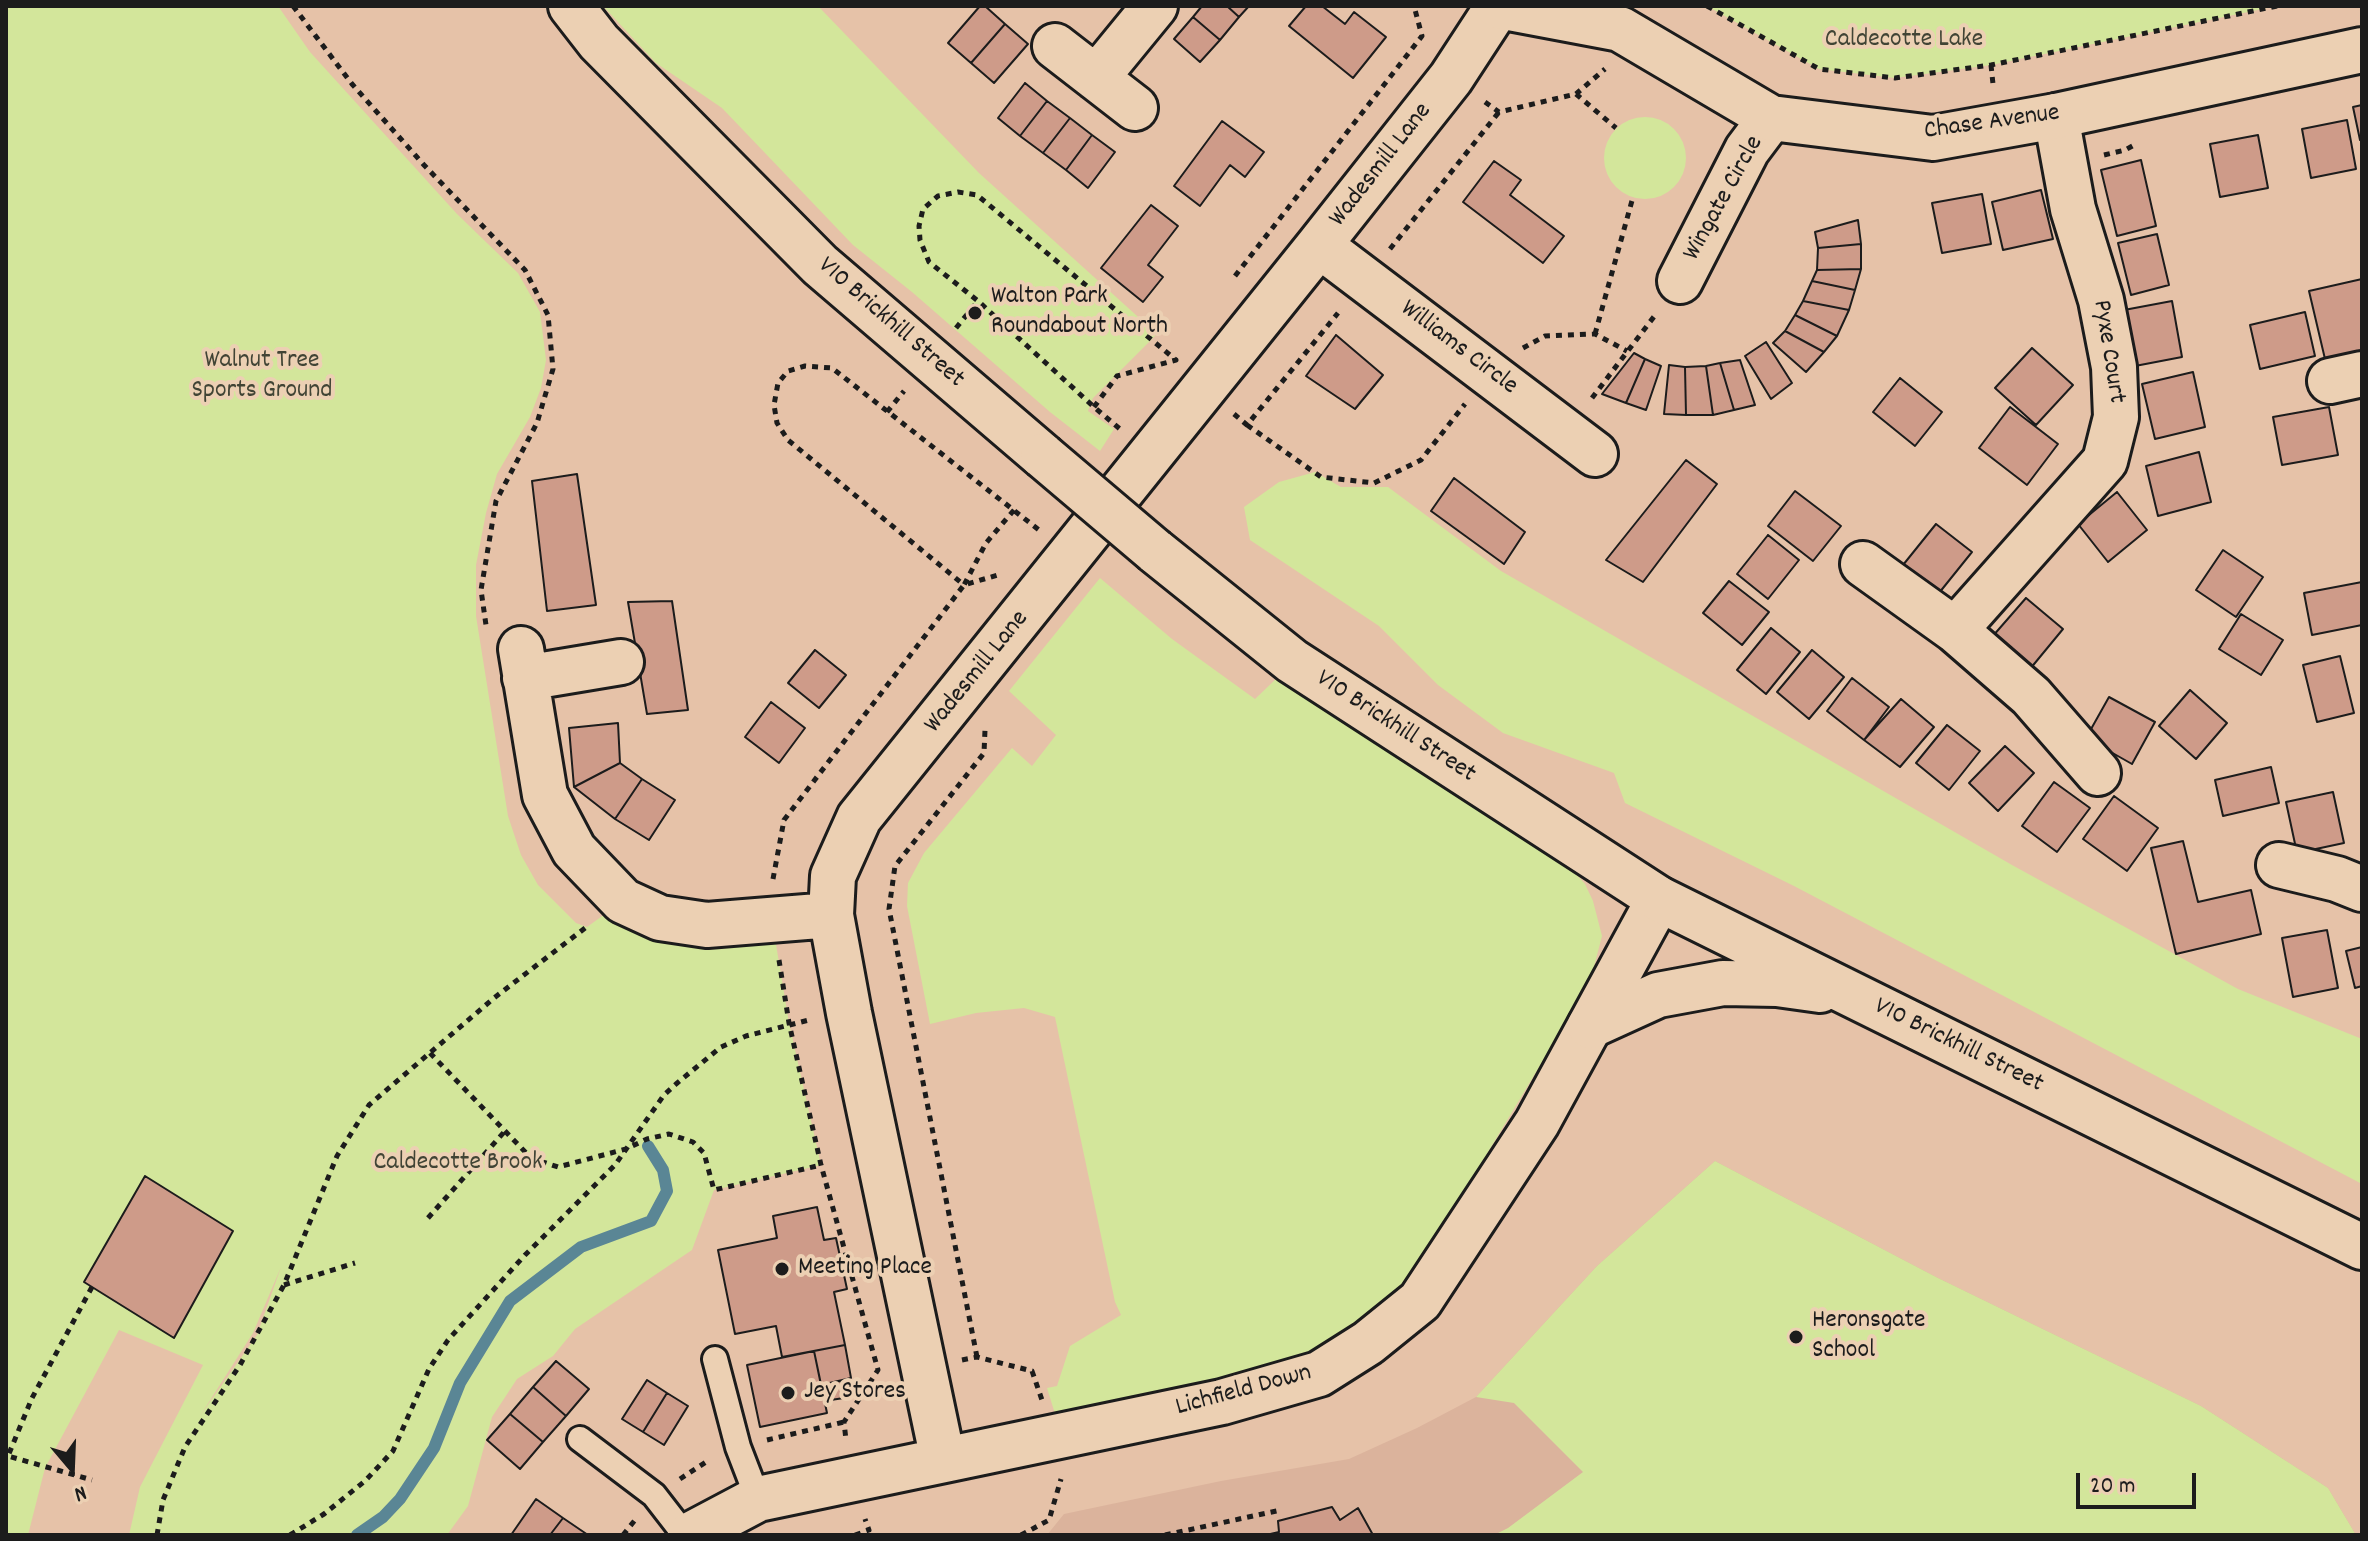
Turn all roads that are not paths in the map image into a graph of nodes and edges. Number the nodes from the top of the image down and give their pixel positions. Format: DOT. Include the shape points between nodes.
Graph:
graph roads {
  1 [pos="571,6"];
  2 [pos="1155,6"];
  3 [pos="1498,6"];
  4 [pos="1055,46"];
  5 [pos="2362,50"];
  6 [pos="1096,78"];
  7 [pos="1135,108"];
  8 [pos="2056,116"];
  9 [pos="1771,118"];
  10 [pos="1319,245"];
  11 [pos="1680,281"];
  12 [pos="1595,454"];
  13 [pos="1863,564"];
  14 [pos="1955,630"];
  15 [pos="621,662"];
  16 [pos="2098,773"];
  17 [pos="2279,865"];
  18 [pos="2362,889"];
  19 [pos="1659,899"];
  20 [pos="831,915"];
  21 [pos="1854,995"];
  22 [pos="1590,1026"];
  23 [pos="2362,1247"];
  24 [pos="715,1359"];
  25 [pos="580,1439"];
  26 [pos="943,1460"];
  27 [pos="758,1499"];
  28 [pos="687,1535"];
  1 -- 19 [label="street, V10 Brickhill Street, bridge" via="599,42 820,265 1155,551 1292,661"];
  2 -- 6 [label="street"];
  3 -- 9 [label="street, Chase Avenue" via="1620,29"];
  3 -- 10 [label="street, Wadesmill Lane" via="1451,78"];
  4 -- 6 [label="street"];
  5 -- 8 [label="street, Chase Avenue"];
  6 -- 7 [label="street"];
  8 -- 9 [label="street, Chase Avenue" via="1933,138"];
  8 -- 14 [label="street, Pyxe Court" via="2073,209 2101,300 2114,367 2116,417 2105,461"];
  9 -- 11 [label="street, Wingate Circle" via="1747,150"];
  10 -- 12 [label="street, Williams Circle"];
  10 -- 20 [label="street, Wadesmill Lane" via="859,818 833,876"];
  13 -- 14 [label="street"];
  14 -- 16 [label="street" via="2031,696"];
  15 -- 20 [label="street" via="511,654 545,795 574,850 623,901 660,918 707,925"];
  17 -- 18 [label="street"];
  19 -- 21 [label="street, V10 Brickhill Street"];
  19 -- 22 [label="street, Lichfield Down"];
  20 -- 26 [label="street, Wadesmill Lane"];
  21 -- 22 [label="street" via="1723,983 1658,995"];
  21 -- 23 [label="street, V10 Brickhill Street"];
  22 -- 26 [label="street, Lichfield Down" via="1537,1123 1420,1301 1368,1343 1319,1374 1222,1402"];
  24 -- 27 [label="lane"];
  25 -- 28 [label="lane" via="654,1495"];
  26 -- 27 [label="street, Lichfield Down"];
  27 -- 28 [label="street, Lichfield Down"];
}
